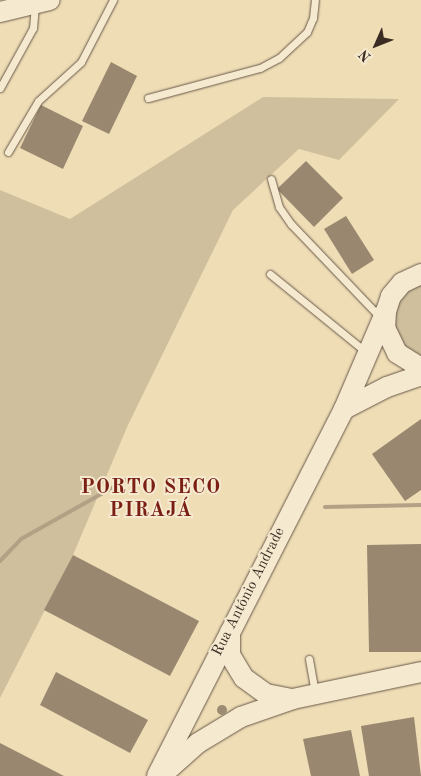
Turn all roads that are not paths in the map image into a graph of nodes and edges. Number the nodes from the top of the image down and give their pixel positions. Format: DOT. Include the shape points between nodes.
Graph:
graph roads {
  1 [pos="113,0"];
  2 [pos="315,0"];
  3 [pos="42,2"];
  4 [pos="0,12"];
  5 [pos="0,88"];
  6 [pos="148,98"];
  7 [pos="8,152"];
  8 [pos="271,179"];
  9 [pos="270,274"];
  10 [pos="421,274"];
  11 [pos="384,315"];
  12 [pos="368,354"];
  13 [pos="421,368"];
  14 [pos="421,375"];
  15 [pos="344,409"];
  16 [pos="231,626"];
  17 [pos="309,660"];
  18 [pos="421,672"];
  19 [pos="315,695"];
  20 [pos="293,700"];
  21 [pos="158,776"];
  1 -- 7 [label="lane" via="81,62 38,101"];
  2 -- 6 [label="lane" via="307,32 279,58 260,68"];
  3 -- 4 [label="street"];
  3 -- 5 [label="lane" via="33,28"];
  8 -- 11 [label="lane" via="279,207 291,224"];
  9 -- 12 [label="lane"];
  10 -- 11 [label="street, Rua Antônio Andrade" via="402,283 391,296"];
  11 -- 12 [label="street, Rua Antônio Andrade"];
  11 -- 13 [label="street" via="389,341 407,362"];
  12 -- 15 [label="street, Rua Antônio Andrade"];
  14 -- 15 [label="street" via="386,387"];
  15 -- 16 [label="street, Rua Antônio Andrade"];
  16 -- 20 [label="street" via="230,655 244,678 266,694"];
  16 -- 21 [label="street, Rua Antônio Andrade"];
  17 -- 19 [label="lane"];
  18 -- 19 [label="street"];
  19 -- 20 [label="street"];
  20 -- 21 [label="street" via="241,717 218,730"];
}
